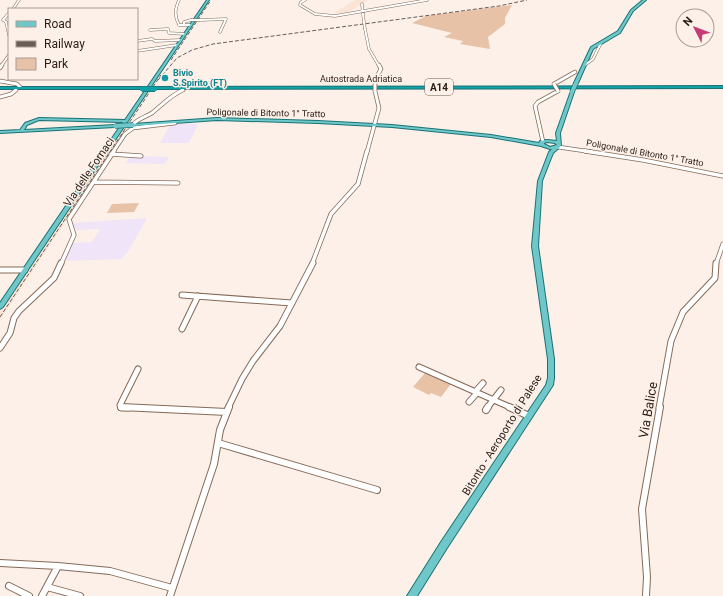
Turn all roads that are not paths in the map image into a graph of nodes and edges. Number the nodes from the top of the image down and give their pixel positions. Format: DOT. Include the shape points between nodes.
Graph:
graph roads {
  1 [pos="179,0"];
  2 [pos="208,0"];
  3 [pos="305,0"];
  4 [pos="427,0"];
  5 [pos="645,0"];
  6 [pos="362,4"];
  7 [pos="8,14"];
  8 [pos="363,14"];
  9 [pos="188,24"];
  10 [pos="150,30"];
  11 [pos="8,31"];
  12 [pos="220,32"];
  13 [pos="185,34"];
  14 [pos="181,40"];
  15 [pos="138,41"];
  16 [pos="601,43"];
  17 [pos="177,45"];
  18 [pos="138,51"];
  19 [pos="8,56"];
  20 [pos="585,65"];
  21 [pos="0,68"];
  22 [pos="575,72"];
  23 [pos="0,80"];
  24 [pos="20,87"];
  25 [pos="723,88"];
  26 [pos="0,89"];
  27 [pos="16,90"];
  28 [pos="183,90"];
  29 [pos="0,97"];
  30 [pos="130,113"];
  31 [pos="125,121"];
  32 [pos="117,124"];
  33 [pos="374,125"];
  34 [pos="26,126"];
  35 [pos="132,127"];
  36 [pos="56,128"];
  37 [pos="22,130"];
  38 [pos="0,131"];
  39 [pos="558,133"];
  40 [pos="544,141"];
  41 [pos="555,147"];
  42 [pos="111,154"];
  43 [pos="141,156"];
  44 [pos="723,176"];
  45 [pos="94,182"];
  46 [pos="178,183"];
  47 [pos="723,244"];
  48 [pos="0,270"];
  49 [pos="25,270"];
  50 [pos="182,295"];
  51 [pos="198,296"];
  52 [pos="292,303"];
  53 [pos="0,307"];
  54 [pos="182,329"];
  55 [pos="0,348"];
  56 [pos="419,367"];
  57 [pos="138,369"];
  58 [pos="483,383"];
  59 [pos="501,390"];
  60 [pos="476,392"];
  61 [pos="493,400"];
  62 [pos="469,402"];
  63 [pos="486,410"];
  64 [pos="227,412"];
  65 [pos="529,416"];
  66 [pos="218,443"];
  67 [pos="377,490"];
  68 [pos="0,563"];
  69 [pos="58,566"];
  70 [pos="9,586"];
  71 [pos="47,587"];
  72 [pos="172,588"];
  73 [pos="29,596"];
  74 [pos="42,596"];
  75 [pos="80,596"];
  76 [pos="170,596"];
  77 [pos="412,596"];
  78 [pos="646,596"];
  1 -- 9 [label="street" via="175,20 179,26"];
  2 -- 9 [label="main road"];
  3 -- 8 [label="street" via="300,6 318,15"];
  4 -- 8 [label="street"];
  5 -- 16 [label="main road" via="632,11 619,32"];
  6 -- 8 [label="street"];
  7 -- 11 [label="street" via="3,20"];
  8 -- 33 [label="street, bridge" via="369,49 381,69 375,84 380,106"];
  9 -- 12 [label="street, bridge" via="200,20 226,19"];
  9 -- 13 [label="main road"];
  10 -- 13 [label="street" via="168,29 169,33"];
  13 -- 14 [label="main road"];
  14 -- 15 [label="street"];
  14 -- 17 [label="main road"];
  16 -- 20 [label="main road" via="592,48"];
  16 -- 20 [label="street" via="591,63"];
  17 -- 18 [label="street"];
  17 -- 30 [label="main road"];
  19 -- 21 [label="street"];
  20 -- 39 [label="main road, bridge" via="572,92"];
  22 -- 40 [label="street, bridge" via="554,82 558,91 535,106"];
  23 -- 24 [label="street"];
  25 -- 26 [label="highway, Autostrada Adriatica / A14, bridge"];
  27 -- 29 [label="street"];
  28 -- 35 [label="street, Via delle Fornaci" via="150,114 132,123"];
  30 -- 31 [label="main road"];
  30 -- 32 [label="main road"];
  31 -- 32 [label="main road"];
  31 -- 32 [label="main road"];
  32 -- 34 [label="main road" via="110,121 39,119 29,122"];
  32 -- 35 [label="main road, Poligonale di Bitonto 1° Tratto, bridge"];
  32 -- 36 [label="main road, Poligonale di Bitonto 1° Tratto"];
  32 -- 49 [label="main road"];
  33 -- 35 [label="main road, Poligonale di Bitonto 1° Tratto" via="205,119"];
  33 -- 40 [label="main road, Poligonale di Bitonto 1° Tratto" via="532,142"];
  33 -- 52 [label="street" via="358,184 331,214 317,254"];
  34 -- 36 [label="main road"];
  34 -- 37 [label="main road"];
  34 -- 38 [label="main road"];
  35 -- 42 [label="street, Via delle Fornaci" via="124,134"];
  36 -- 37 [label="main road, Poligonale di Bitonto 1° Tratto"];
  37 -- 38 [label="main road, Poligonale di Bitonto 1° Tratto"];
  39 -- 40 [label="main road" via="554,139"];
  39 -- 41 [label="main road"];
  40 -- 41 [label="main road"];
  40 -- 41 [label="main road"];
  41 -- 44 [label="street, Poligonale di Bitonto 1° Tratto" via="643,160"];
  41 -- 65 [label="main road, Bitonto - Aeroporto di Palese" via="539,184 535,246 552,372 549,385"];
  42 -- 43 [label="street"];
  42 -- 45 [label="street, Via delle Fornaci"];
  45 -- 46 [label="street"];
  45 -- 55 [label="street, Via delle Fornaci" via="69,220 74,232 73,237 55,276 19,311 10,333"];
  47 -- 78 [label="street, Via Balice" via="716,260 715,278 684,312 671,341 642,509"];
  48 -- 49 [label="street"];
  49 -- 53 [label="main road"];
  50 -- 51 [label="street"];
  51 -- 52 [label="street"];
  51 -- 54 [label="street"];
  52 -- 64 [label="street" via="280,326 242,379"];
  56 -- 60 [label="street"];
  57 -- 64 [label="street" via="120,405 121,408"];
  58 -- 60 [label="street"];
  59 -- 61 [label="street"];
  60 -- 61 [label="street"];
  60 -- 62 [label="street"];
  61 -- 63 [label="street"];
  61 -- 65 [label="street"];
  64 -- 66 [label="street"];
  65 -- 77 [label="main road, Bitonto - Aeroporto di Palese"];
  66 -- 67 [label="street"];
  66 -- 72 [label="street" via="202,502"];
  68 -- 69 [label="street"];
  69 -- 71 [label="street"];
  69 -- 72 [label="street" via="110,572"];
  70 -- 73 [label="street"];
  71 -- 74 [label="street"];
  71 -- 75 [label="street"];
  72 -- 76 [label="street"];
}
